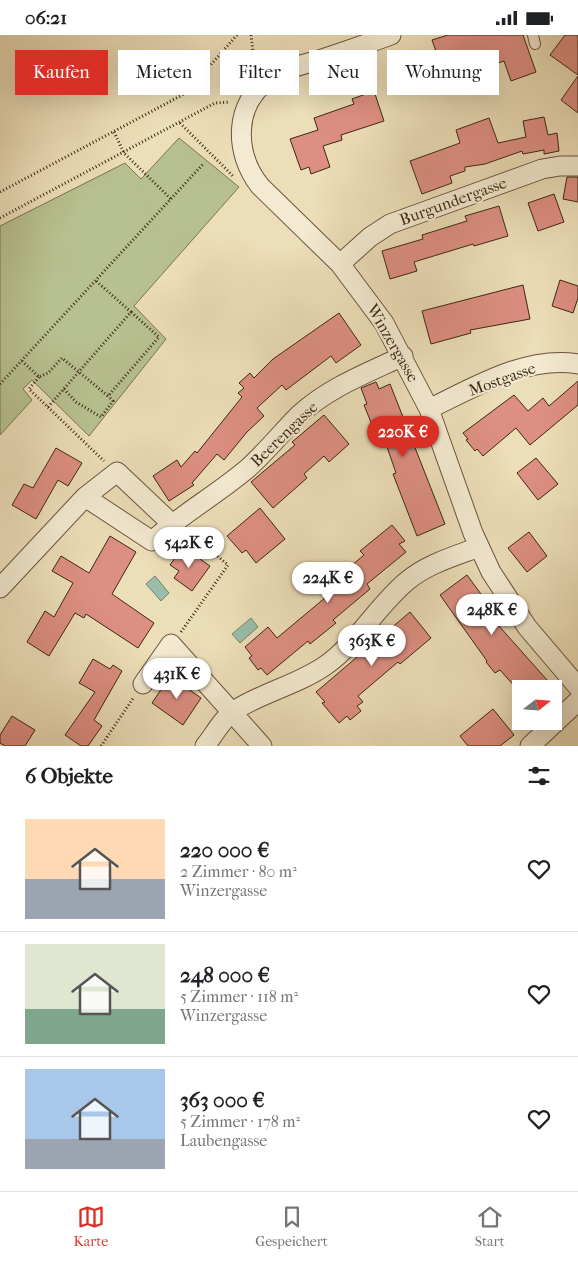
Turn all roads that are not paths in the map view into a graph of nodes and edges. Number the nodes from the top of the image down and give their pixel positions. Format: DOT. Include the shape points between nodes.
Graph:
graph roads {
  1 [pos="391,35"];
  2 [pos="578,166"];
  3 [pos="340,264"];
  4 [pos="403,356"];
  5 [pos="578,364"];
  6 [pos="429,409"];
  7 [pos="85,497"];
  8 [pos="171,523"];
  9 [pos="479,547"];
  10 [pos="0,588"];
  11 [pos="143,684"];
  12 [pos="578,687"];
  13 [pos="578,701"];
  14 [pos="233,711"];
  15 [pos="205,746"];
  16 [pos="262,746"];
  17 [pos="530,746"];
  1 -- 3 [label="street, Winzergasse" via="279,73 268,80 251,101 242,124 241,146 255,180"];
  2 -- 3 [label="street, Burgundergasse" via="542,169 398,221 376,232"];
  3 -- 4 [label="street, Winzergasse" via="384,323"];
  4 -- 6 [label="street, Winzergasse"];
  4 -- 8 [label="street, Beerengasse" via="325,395 301,414 246,469"];
  5 -- 6 [label="street, Mostgasse" via="551,363 516,370"];
  6 -- 9 [label="street, Winzergasse"];
  7 -- 8 [label="street, Beerengasse" via="152,541"];
  7 -- 8 [label="street" via="117,472"];
  7 -- 10 [label="street"];
  9 -- 12 [label="street, Winzergasse" via="496,581 519,615"];
  9 -- 14 [label="street" via="429,567 407,581 352,642 326,665"];
  11 -- 14 [label="street" via="171,644"];
  13 -- 17 [label="street"];
  14 -- 15 [label="street"];
  14 -- 16 [label="street"];
}
